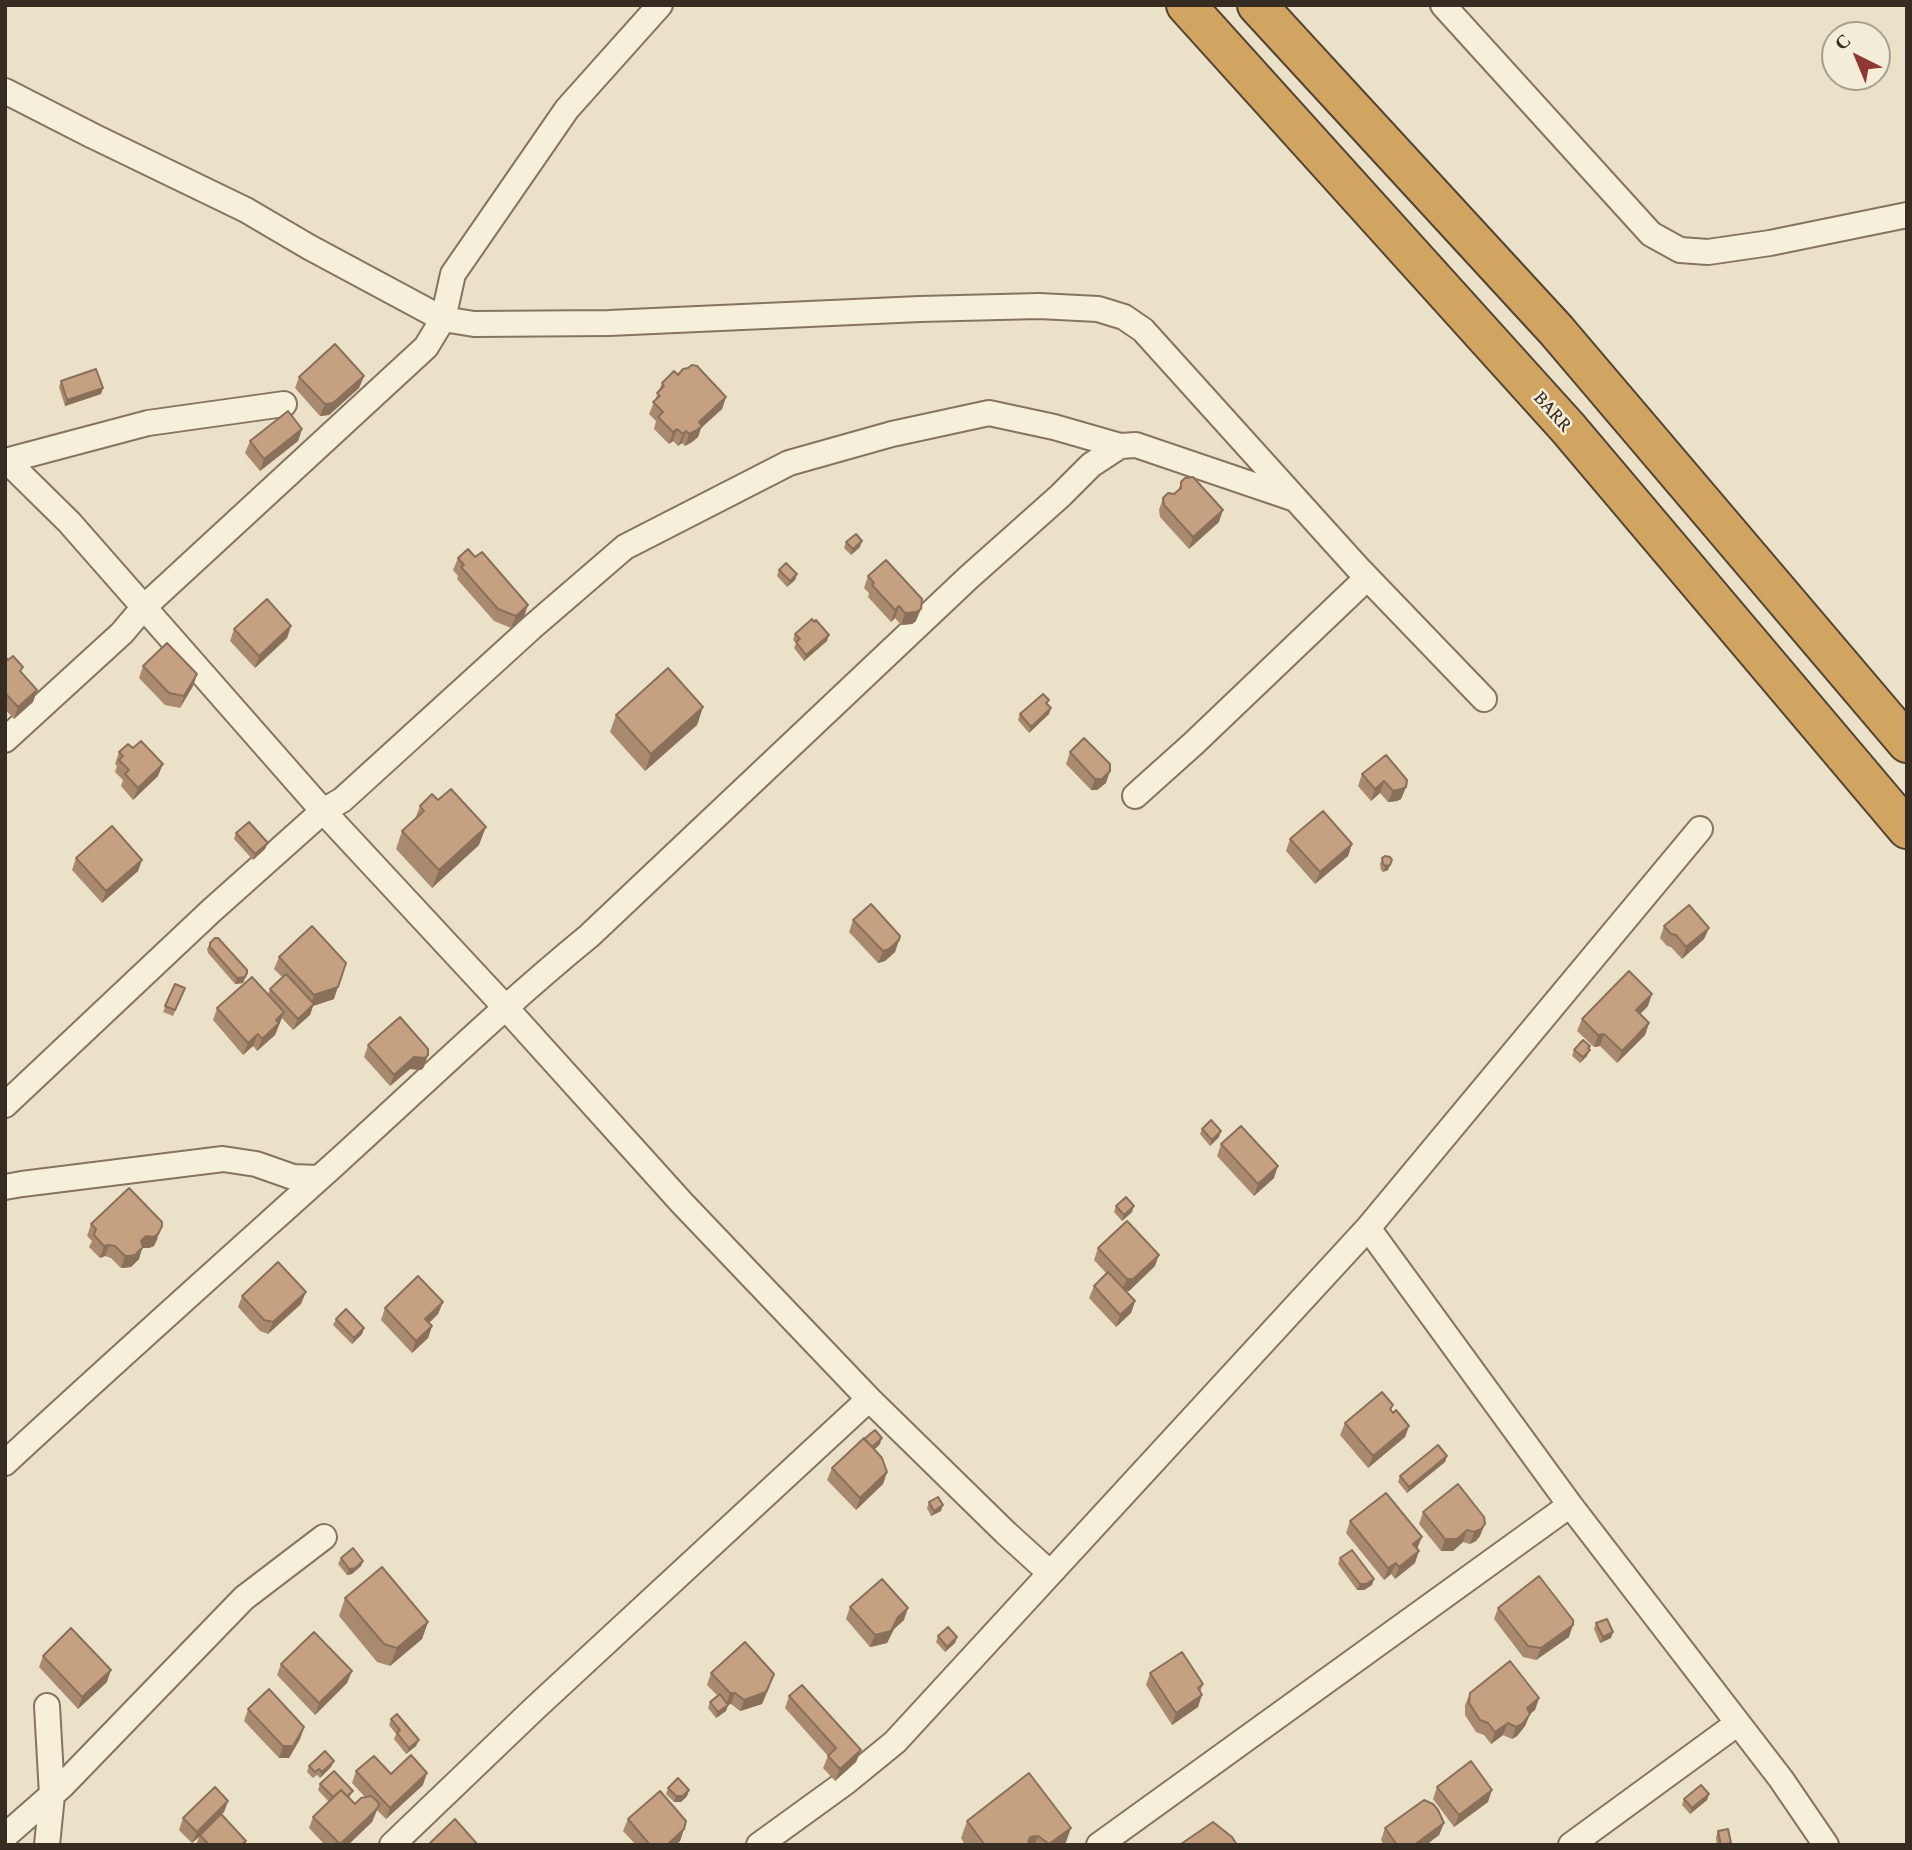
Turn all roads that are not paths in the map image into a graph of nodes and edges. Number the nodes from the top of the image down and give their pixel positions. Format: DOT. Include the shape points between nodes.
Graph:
graph roads {
  1 [pos="660,5"];
  2 [pos="1186,5"];
  3 [pos="1257,5"];
  4 [pos="1443,5"];
  5 [pos="5,91"];
  6 [pos="1907,215"];
  7 [pos="443,319"];
  8 [pos="284,404"];
  9 [pos="1119,446"];
  10 [pos="6,461"];
  11 [pos="1297,500"];
  12 [pos="1367,578"];
  13 [pos="143,608"];
  14 [pos="1484,699"];
  15 [pos="5,740"];
  16 [pos="1907,743"];
  17 [pos="1135,796"];
  18 [pos="323,811"];
  19 [pos="1700,829"];
  20 [pos="1907,829"];
  21 [pos="506,1008"];
  22 [pos="5,1105"];
  23 [pos="319,1178"];
  24 [pos="5,1187"];
  25 [pos="1368,1228"];
  26 [pos="869,1399"];
  27 [pos="5,1463"];
  28 [pos="1570,1505"];
  29 [pos="324,1537"];
  30 [pos="1050,1573"];
  31 [pos="47,1706"];
  32 [pos="1738,1723"];
  33 [pos="52,1796"];
  34 [pos="5,1836"];
  35 [pos="47,1845"];
  36 [pos="392,1845"];
  37 [pos="759,1845"];
  38 [pos="1099,1845"];
  39 [pos="1571,1845"];
  40 [pos="1826,1845"];
  1 -- 7 [label="street" via="567,109 453,274"];
  2 -- 20 [label="highway, BARR" via="1569,428"];
  3 -- 16 [label="highway" via="1556,330"];
  4 -- 6 [label="street" via="1651,234 1680,250 1709,252 1770,243"];
  5 -- 7 [label="street" via="246,210"];
  7 -- 11 [label="street" via="474,324 609,323 920,309 1098,309 1124,317 1143,330"];
  7 -- 13 [label="street" via="426,346"];
  8 -- 10 [label="street" via="148,423"];
  9 -- 11 [label="street" via="1136,445"];
  9 -- 18 [label="street" via="989,413 789,463 625,547 342,800"];
  9 -- 21 [label="street" via="1091,465 589,936"];
  10 -- 13 [label="street" via="69,522"];
  11 -- 12 [label="street"];
  12 -- 14 [label="street"];
  12 -- 17 [label="street"];
  13 -- 15 [label="street" via="122,633"];
  13 -- 18 [label="street"];
  18 -- 21 [label="street"];
  18 -- 22 [label="street"];
  19 -- 25 [label="street"];
  21 -- 23 [label="street"];
  21 -- 26 [label="street" via="682,1203"];
  23 -- 24 [label="street" via="293,1177 223,1159"];
  23 -- 27 [label="street"];
  25 -- 28 [label="street"];
  25 -- 30 [label="street"];
  26 -- 30 [label="street"];
  26 -- 36 [label="street"];
  28 -- 32 [label="street"];
  28 -- 38 [label="street"];
  29 -- 33 [label="street" via="244,1598"];
  30 -- 37 [label="street" via="895,1742"];
  31 -- 33 [label="street"];
  32 -- 39 [label="street"];
  32 -- 40 [label="street"];
  33 -- 34 [label="street"];
  33 -- 35 [label="street"];
}
